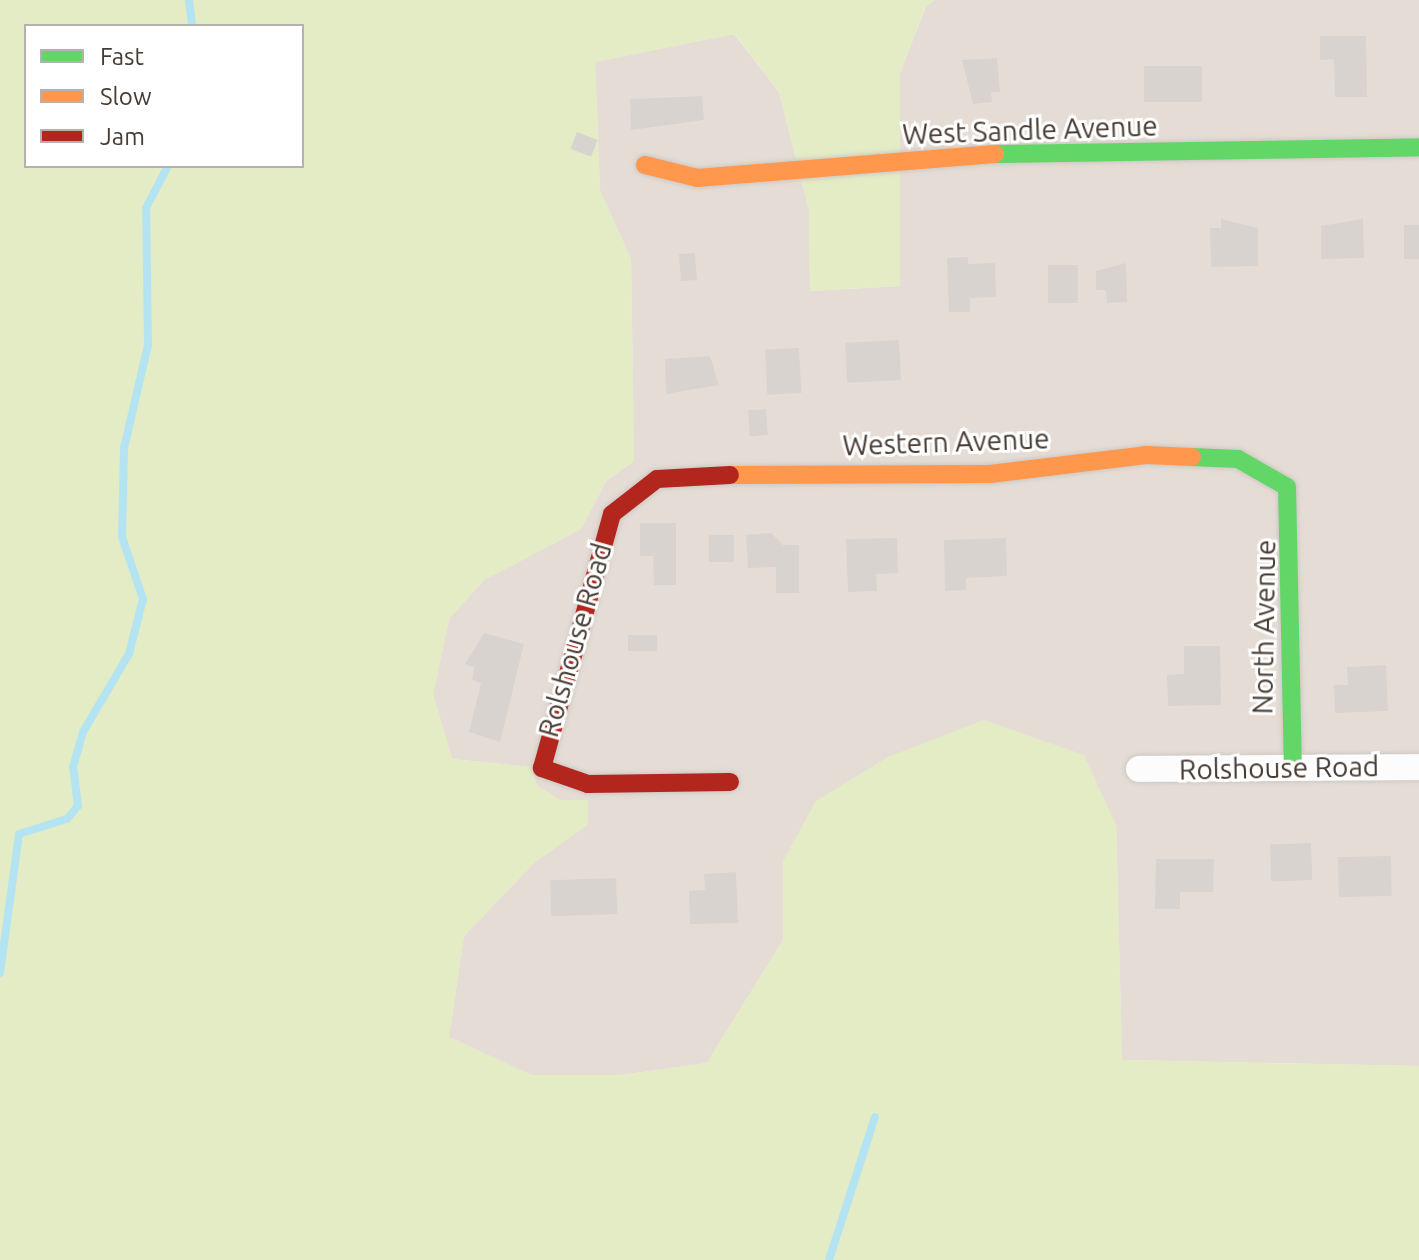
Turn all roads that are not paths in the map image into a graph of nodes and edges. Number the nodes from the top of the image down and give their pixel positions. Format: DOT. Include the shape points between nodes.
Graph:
graph roads {
  1 [pos="1419,147"];
  2 [pos="645,165"];
  3 [pos="1287,487"];
  4 [pos="612,514"];
  5 [pos="1419,767"];
  6 [pos="1293,768"];
  7 [pos="1139,769"];
  8 [pos="730,782"];
  1 -- 2 [label="street, West Sandle Avenue" via="970,154 697,178"];
  3 -- 4 [label="street, Western Avenue" via="1238,459 1146,455 990,474 657,479"];
  3 -- 6 [label="street, North Avenue"];
  4 -- 8 [label="street, Rolshouse Road" via="542,768 588,784"];
  5 -- 6 [label="street, Rolshouse Road"];
  6 -- 7 [label="street, Rolshouse Road"];
}
